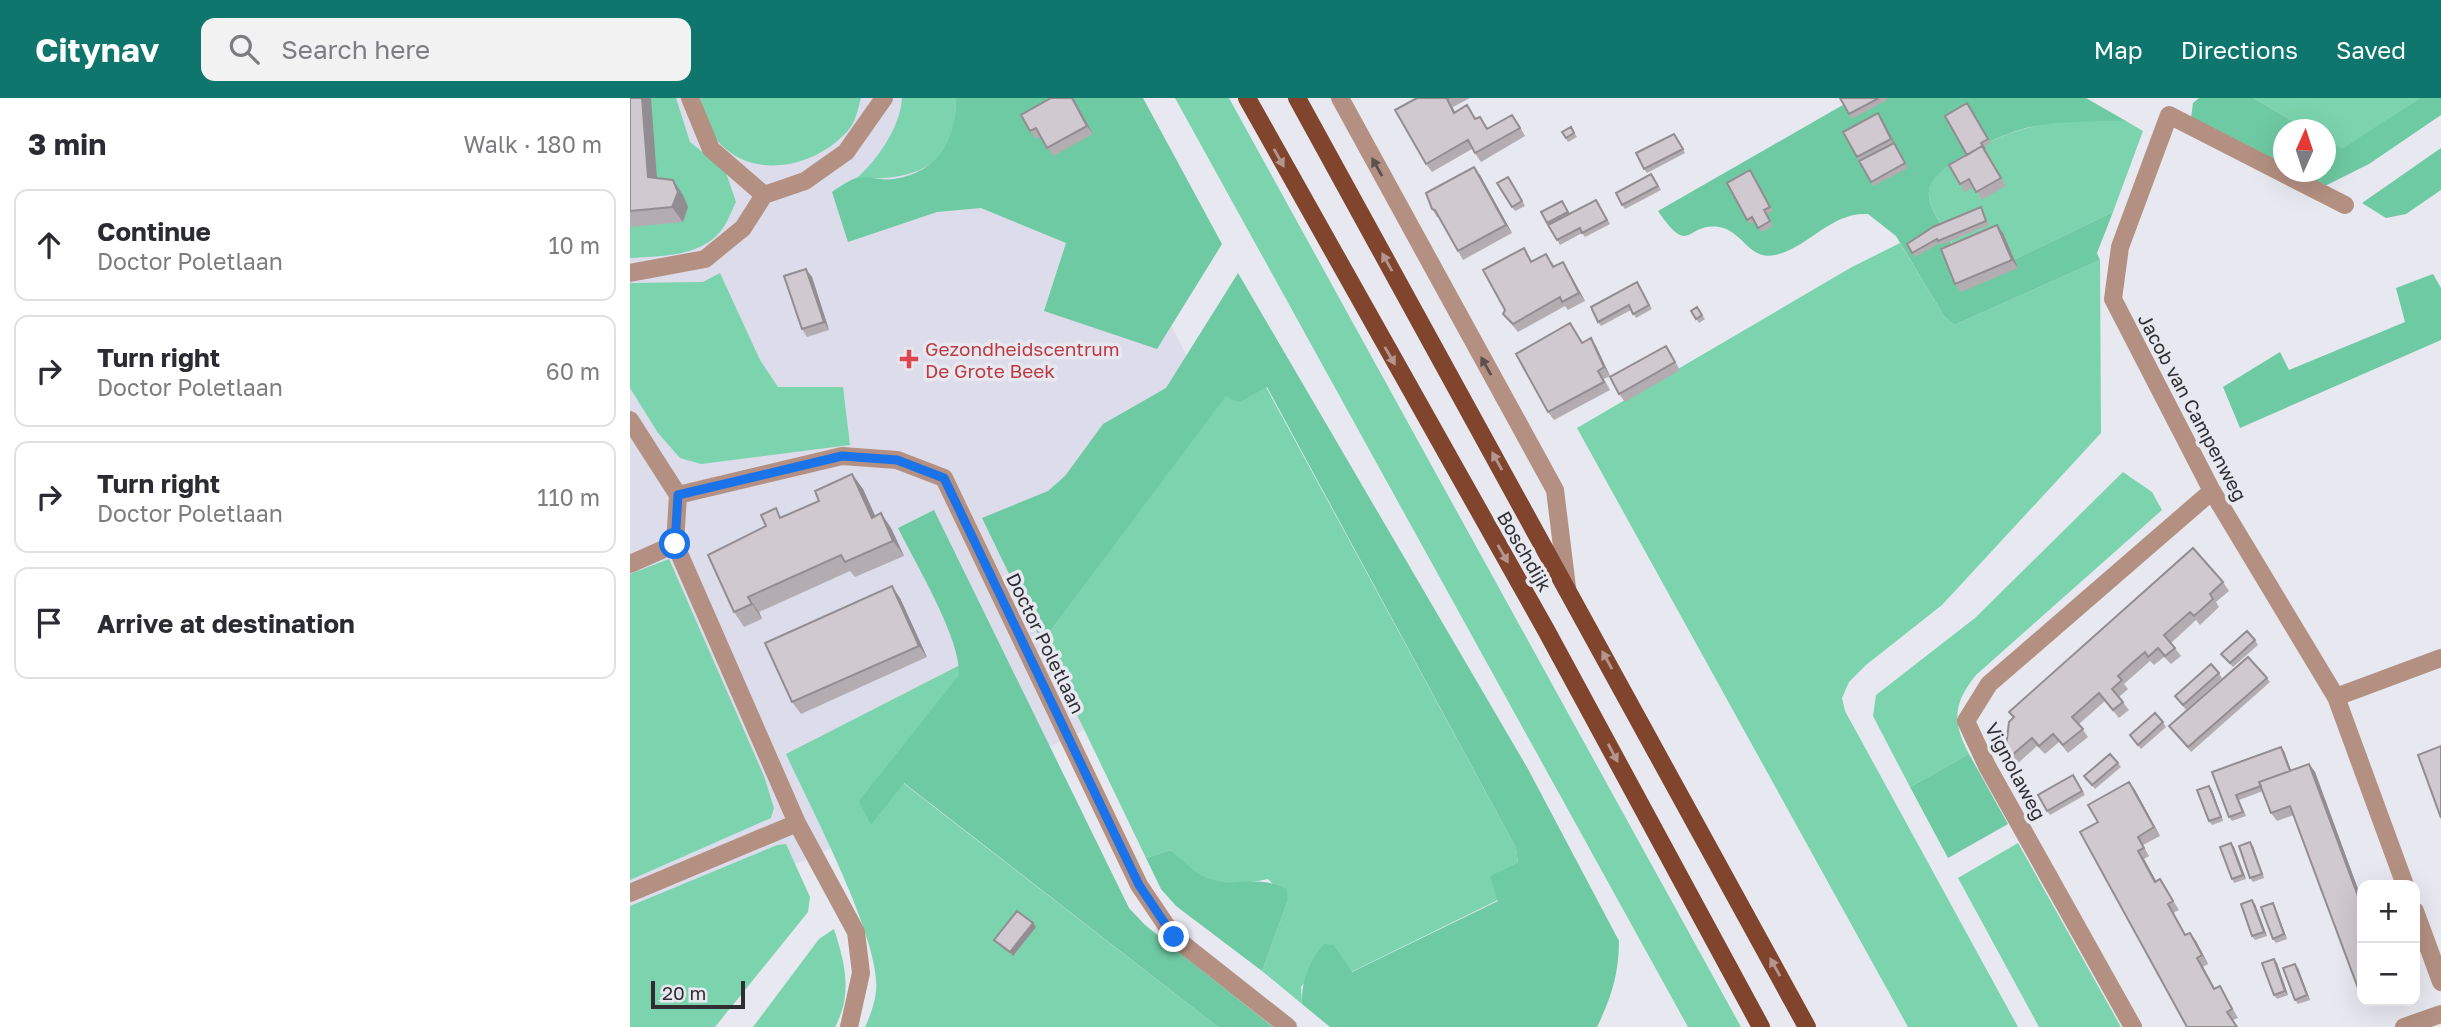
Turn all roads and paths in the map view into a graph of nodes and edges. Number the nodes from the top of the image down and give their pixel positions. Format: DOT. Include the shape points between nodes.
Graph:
graph roads {
  1 [pos="690,98"];
  2 [pos="884,98"];
  3 [pos="1247,98"];
  4 [pos="1297,98"];
  5 [pos="1340,98"];
  6 [pos="764,195"];
  7 [pos="2345,205"];
  8 [pos="630,274"];
  9 [pos="630,421"];
  10 [pos="2212,491"];
  11 [pos="678,495"];
  12 [pos="675,544"];
  13 [pos="630,564"];
  14 [pos="1567,587"];
  15 [pos="2441,658"];
  16 [pos="2336,697"];
  17 [pos="797,823"];
  18 [pos="2403,880"];
  19 [pos="630,893"];
  20 [pos="2420,925"];
  21 [pos="2441,982"];
  22 [pos="2441,1014"];
  23 [pos="849,1027"];
  24 [pos="1288,1027"];
  25 [pos="1761,1027"];
  26 [pos="1807,1027"];
  27 [pos="2133,1027"];
  28 [pos="2404,1027"];
  1 -- 6 [label="street" via="711,149"];
  2 -- 6 [label="street" via="846,152 805,181"];
  3 -- 25 [label="main road, Boschdijk, one-way" via="1546,630"];
  14 -- 4 [label="main road, Boschdijk, one-way"];
  14 -- 5 [label="street, Boschdijk, one-way" via="1555,490"];
  6 -- 8 [label="street" via="743,228 705,259"];
  7 -- 10 [label="street, Jacob van Campenweg" via="2169,115 2120,247 2113,299"];
  9 -- 11 [label="street"];
  10 -- 16 [label="street, Jacob van Campenweg"];
  10 -- 27 [label="street, Vignolaweg" via="1989,684 1966,721"];
  11 -- 12 [label="street"];
  11 -- 24 [label="street, Doctor Poletlaan" via="842,456 897,460 944,478 1139,885 1174,937"];
  12 -- 13 [label="street"];
  12 -- 17 [label="street"];
  26 -- 14 [label="main road, Boschdijk, one-way"];
  15 -- 16 [label="street"];
  16 -- 18 [label="street, Jacob van Campenweg"];
  17 -- 19 [label="street"];
  17 -- 23 [label="street" via="856,932 861,973"];
  20 -- 21 [label="street"];
  22 -- 28 [label="street"];
}
